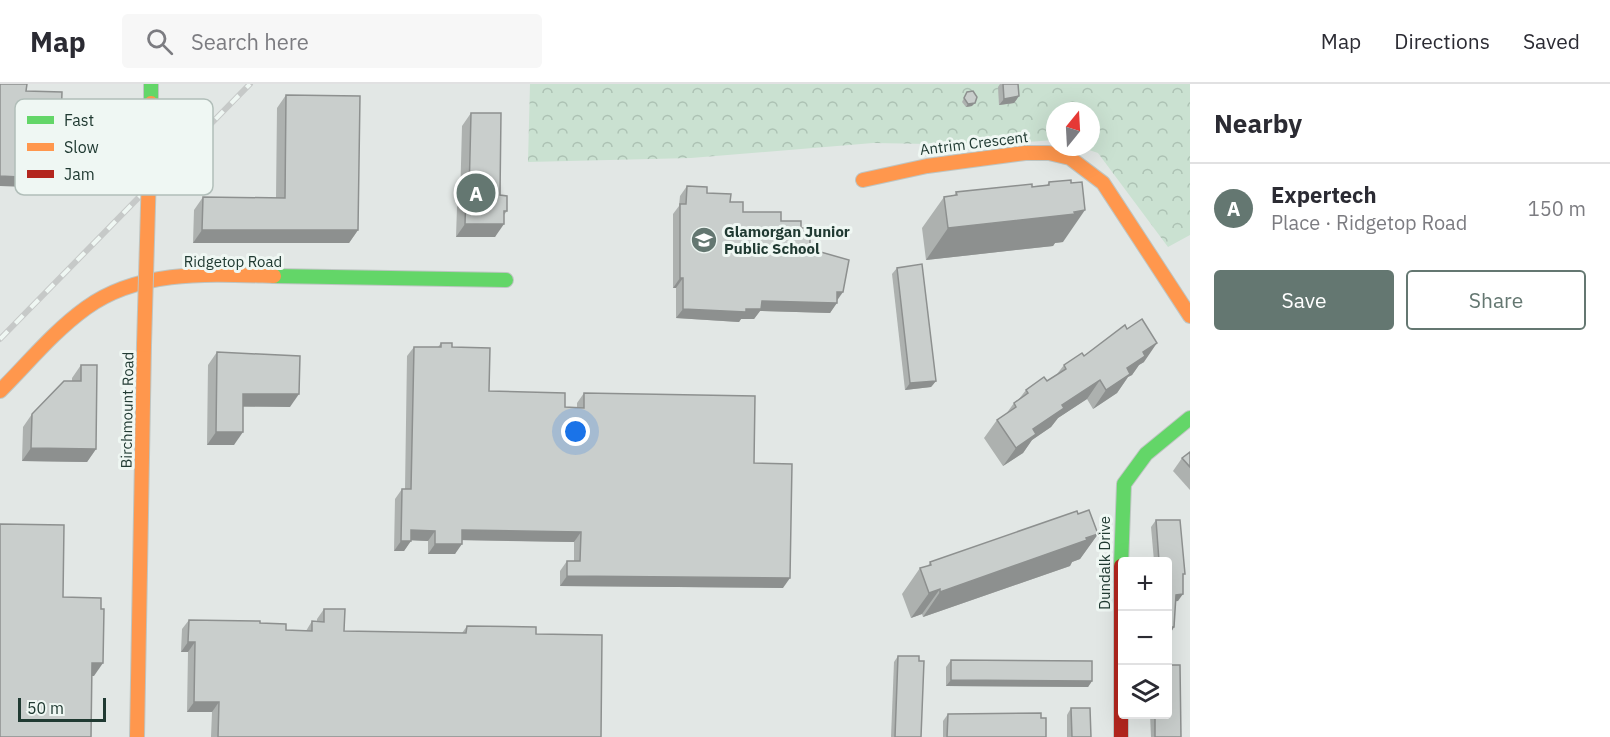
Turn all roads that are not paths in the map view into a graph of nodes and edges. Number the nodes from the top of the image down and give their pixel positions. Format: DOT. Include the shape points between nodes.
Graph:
graph roads {
  1 [pos="863,180"];
  2 [pos="148,195"];
  3 [pos="506,280"];
  4 [pos="1190,316"];
  5 [pos="0,391"];
  6 [pos="1190,418"];
  7 [pos="137,737"];
  8 [pos="1121,737"];
  1 -- 4 [label="street, Antrim Crescent" via="901,169 1021,153 1067,157 1086,167 1103,183"];
  2 -- 7 [label="street, Birchmount Road, bridge"];
  3 -- 5 [label="street, Ridgetop Road" via="233,275 163,278 122,289 88,307"];
  6 -- 8 [label="street, Dundalk Drive" via="1146,454 1124,484"];
}
